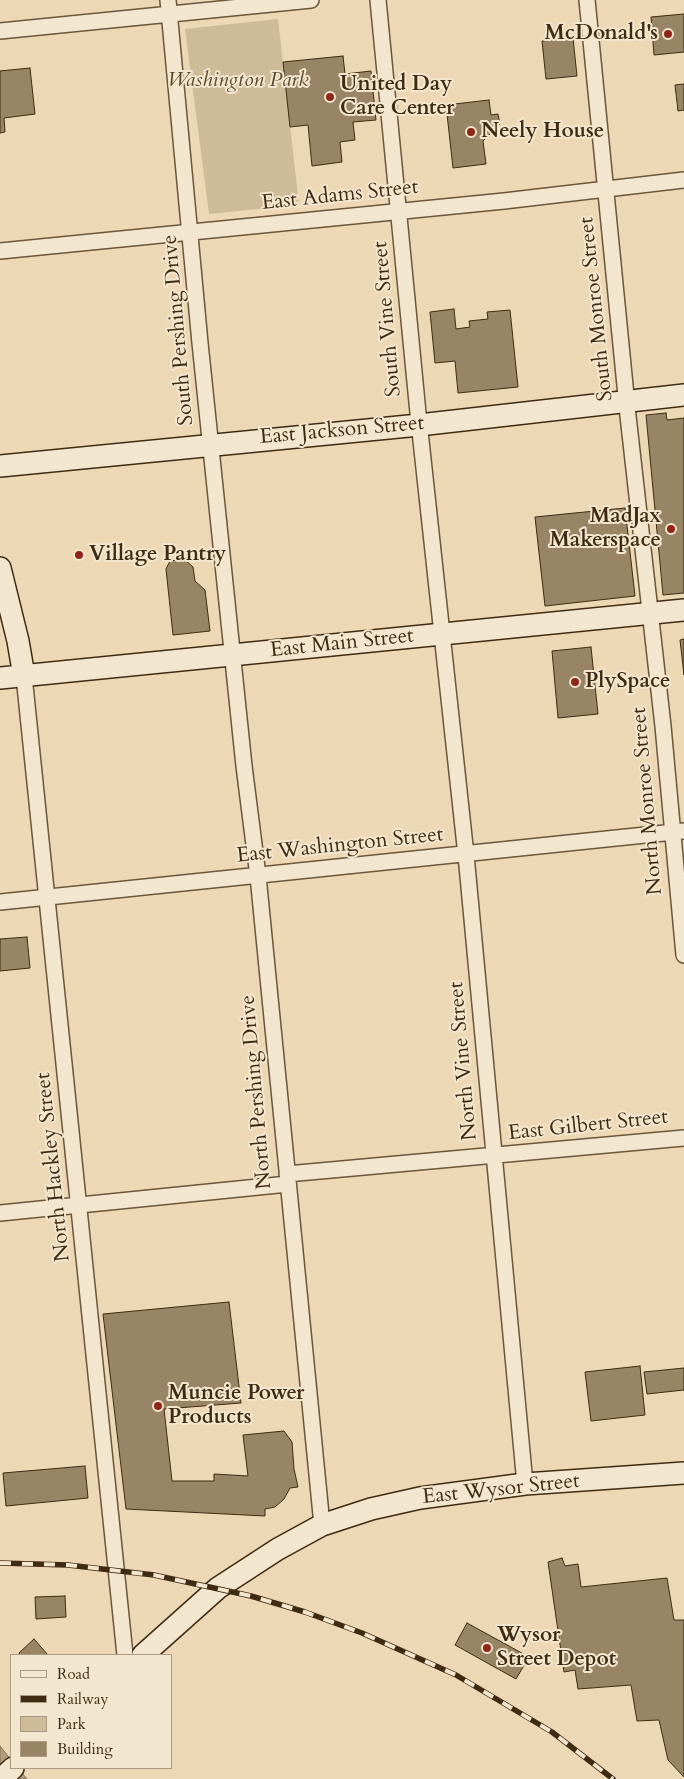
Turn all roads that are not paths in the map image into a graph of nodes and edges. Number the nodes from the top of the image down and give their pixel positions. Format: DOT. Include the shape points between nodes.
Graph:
graph roads {
  1 [pos="311,0"];
  2 [pos="378,0"];
  3 [pos="587,0"];
  4 [pos="169,7"];
  5 [pos="0,31"];
  6 [pos="684,180"];
  7 [pos="606,190"];
  8 [pos="399,212"];
  9 [pos="191,232"];
  10 [pos="0,251"];
  11 [pos="684,396"];
  12 [pos="627,402"];
  13 [pos="419,424"];
  14 [pos="211,444"];
  15 [pos="0,466"];
  16 [pos="0,568"];
  17 [pos="684,610"];
  18 [pos="651,614"];
  19 [pos="442,634"];
  20 [pos="234,655"];
  21 [pos="24,676"];
  22 [pos="0,678"];
  23 [pos="678,832"];
  24 [pos="466,855"];
  25 [pos="258,876"];
  26 [pos="48,897"];
  27 [pos="0,902"];
  28 [pos="684,955"];
  29 [pos="684,1138"];
  30 [pos="494,1156"];
  31 [pos="287,1179"];
  32 [pos="79,1207"];
  33 [pos="0,1213"];
  34 [pos="684,1473"];
  35 [pos="526,1484"];
  36 [pos="322,1525"];
  37 [pos="125,1654"];
  38 [pos="144,1654"];
  39 [pos="12,1769"];
  40 [pos="1,1779"];
  1 -- 4 [label="street"];
  2 -- 8 [label="street, South Vine Street"];
  3 -- 7 [label="street, South Monroe Street"];
  4 -- 5 [label="street"];
  4 -- 9 [label="street, South Pershing Drive"];
  6 -- 7 [label="street, East Adams Street"];
  7 -- 8 [label="street, East Adams Street"];
  7 -- 12 [label="street, South Monroe Street"];
  8 -- 9 [label="street, East Adams Street"];
  8 -- 13 [label="street, South Vine Street"];
  9 -- 10 [label="street, East Adams Street"];
  9 -- 14 [label="street, South Pershing Drive"];
  11 -- 12 [label="main road, East Jackson Street"];
  12 -- 13 [label="main road, East Jackson Street"];
  12 -- 18 [label="street, South Monroe Street"];
  13 -- 14 [label="main road, East Jackson Street"];
  13 -- 19 [label="street, South Vine Street"];
  14 -- 15 [label="main road, East Jackson Street"];
  14 -- 20 [label="street, South Pershing Drive"];
  16 -- 21 [label="main road"];
  17 -- 18 [label="main road, East Main Street"];
  18 -- 19 [label="main road, East Main Street"];
  18 -- 23 [label="street, North Monroe Street"];
  19 -- 20 [label="main road, East Main Street"];
  19 -- 24 [label="street, North Vine Street"];
  20 -- 21 [label="main road, East Main Street"];
  20 -- 25 [label="street, North Pershing Drive"];
  21 -- 22 [label="main road, East Main Street"];
  21 -- 26 [label="street, North Hackley Street"];
  23 -- 24 [label="street, East Washington Street"];
  23 -- 28 [label="street, North Monroe Street"];
  24 -- 25 [label="street, East Washington Street"];
  24 -- 30 [label="street, North Vine Street"];
  25 -- 26 [label="street, East Washington Street"];
  25 -- 31 [label="street, North Pershing Drive"];
  26 -- 27 [label="street, East Washington Street"];
  26 -- 32 [label="street, North Hackley Street"];
  29 -- 30 [label="street, East Gilbert Street"];
  30 -- 31 [label="street, East Gilbert Street"];
  30 -- 35 [label="street, North Vine Street"];
  31 -- 32 [label="street, East Gilbert Street"];
  31 -- 36 [label="street, North Pershing Drive"];
  32 -- 33 [label="street, East Gilbert Street"];
  32 -- 37 [label="street, North Hackley Street"];
  34 -- 35 [label="main road, East Wysor Street"];
  35 -- 36 [label="main road, East Wysor Street" via="420,1498"];
  36 -- 38 [label="main road, East Wysor Street" via="218,1588"];
  39 -- 40 [label="main road"];
}
